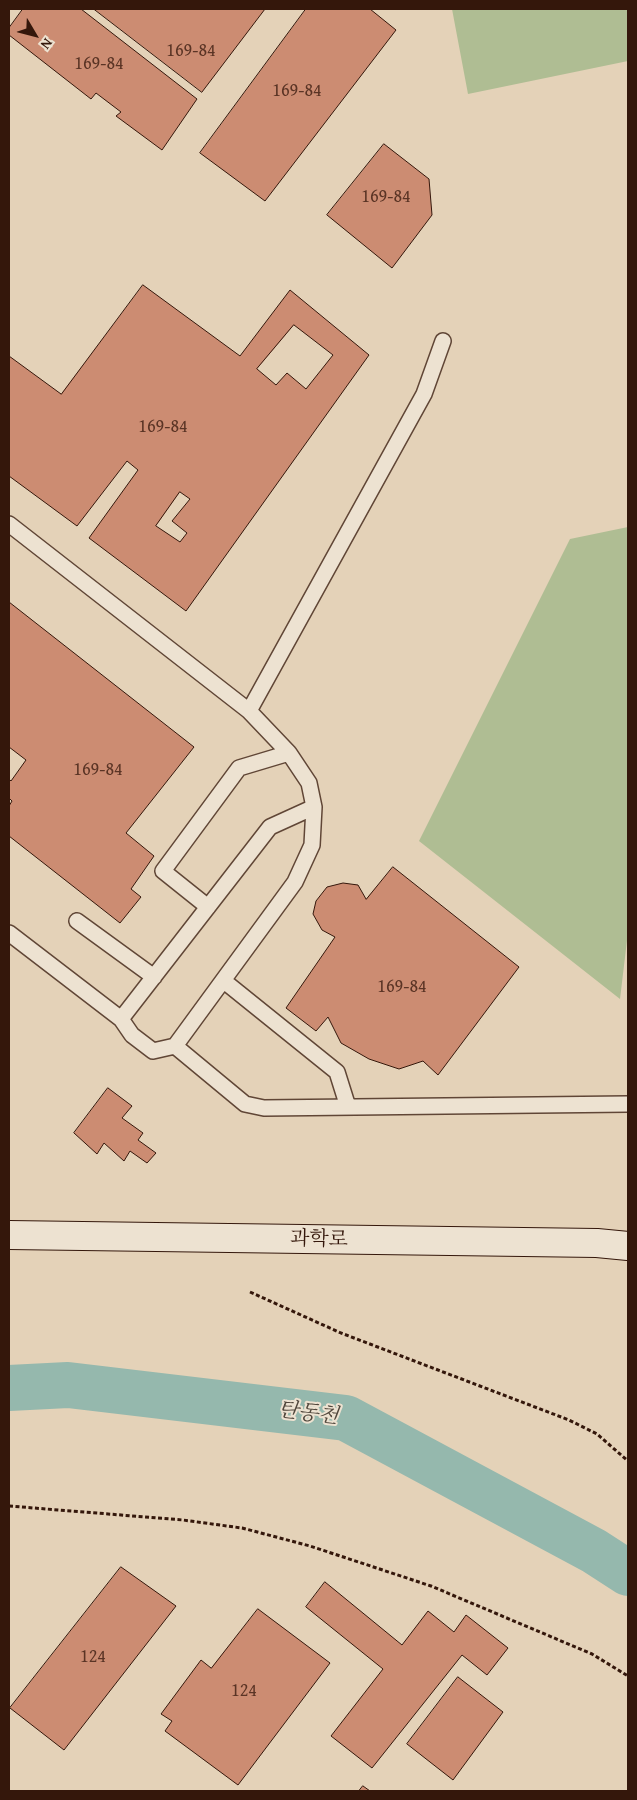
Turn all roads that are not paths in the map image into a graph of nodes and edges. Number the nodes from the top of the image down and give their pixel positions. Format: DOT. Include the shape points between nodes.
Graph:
graph roads {
  1 [pos="443,341"];
  2 [pos="9,524"];
  3 [pos="249,711"];
  4 [pos="289,753"];
  5 [pos="314,807"];
  6 [pos="208,906"];
  7 [pos="77,921"];
  8 [pos="9,933"];
  9 [pos="154,977"];
  10 [pos="224,980"];
  11 [pos="121,1019"];
  12 [pos="175,1046"];
  13 [pos="628,1104"];
  14 [pos="348,1107"];
  15 [pos="9,1235"];
  16 [pos="628,1246"];
  1 -- 3 [label="lane" via="424,394"];
  2 -- 3 [label="lane"];
  3 -- 4 [label="lane"];
  4 -- 5 [label="lane" via="308,783"];
  4 -- 6 [label="lane" via="239,768 163,871"];
  5 -- 6 [label="lane" via="270,827"];
  5 -- 10 [label="lane" via="312,845 295,882"];
  6 -- 9 [label="lane"];
  7 -- 9 [label="lane"];
  8 -- 11 [label="lane"];
  9 -- 11 [label="lane"];
  10 -- 12 [label="lane"];
  10 -- 14 [label="lane" via="336,1072"];
  11 -- 12 [label="lane" via="132,1035 153,1051"];
  12 -- 14 [label="lane" via="245,1104 264,1108"];
  13 -- 14 [label="lane"];
  15 -- 16 [label="main road, 과학로"];
}
